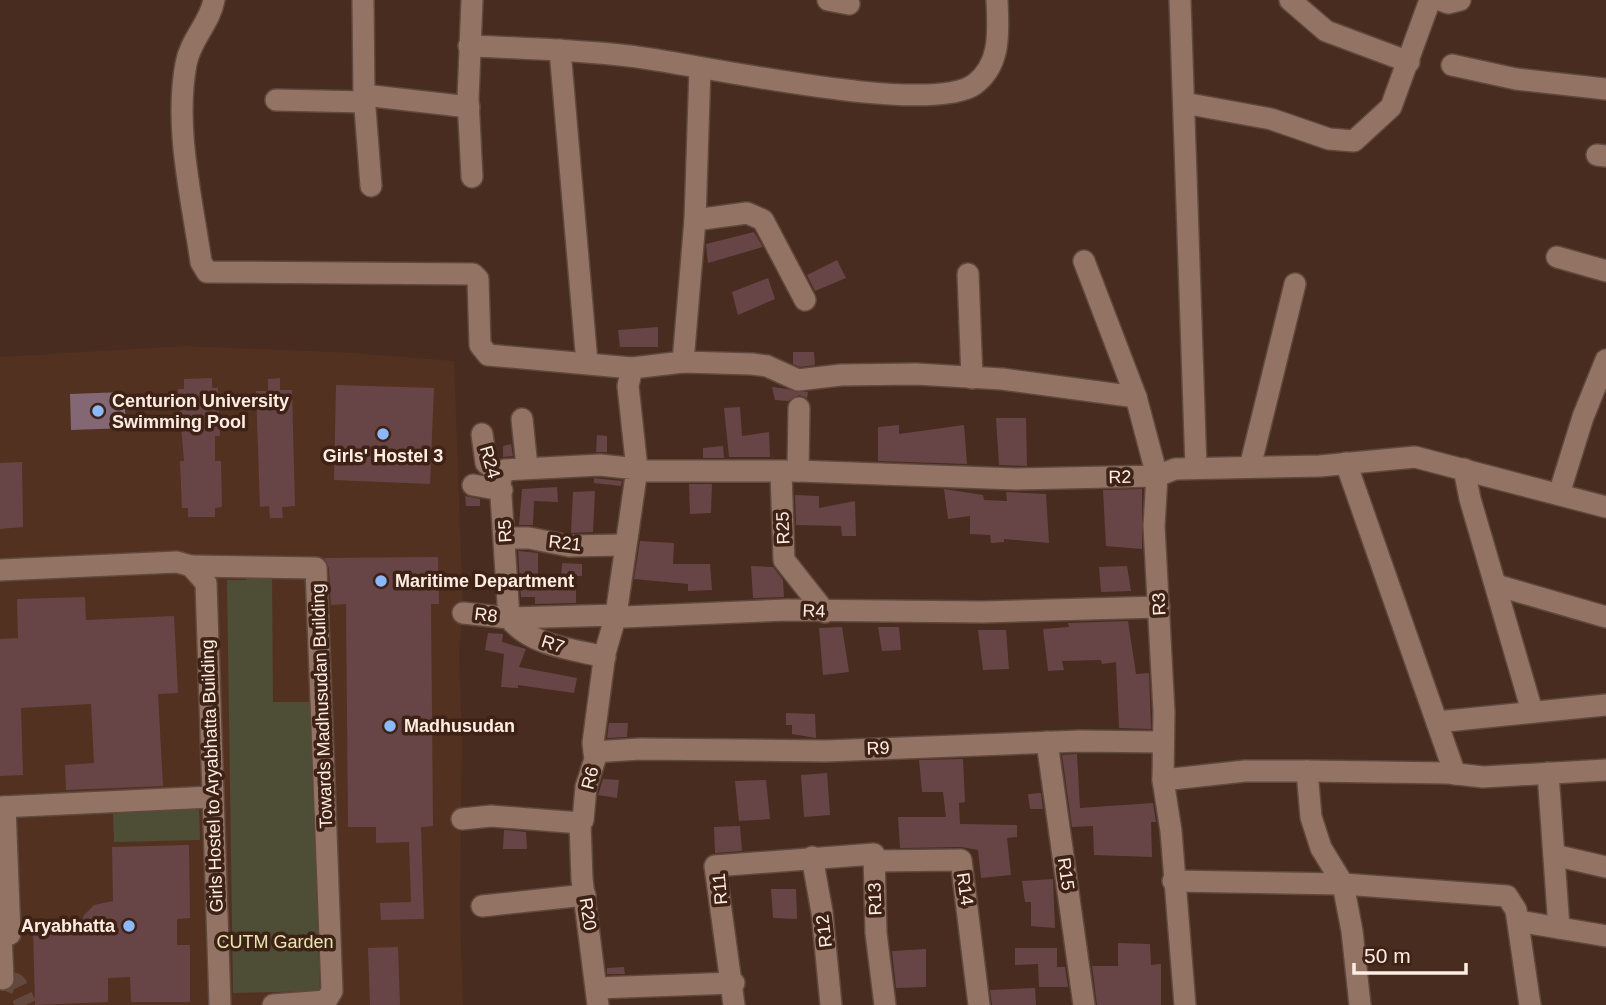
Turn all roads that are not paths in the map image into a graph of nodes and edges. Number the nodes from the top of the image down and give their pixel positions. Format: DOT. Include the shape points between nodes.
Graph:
graph roads {
  1 [pos="214,0"];
  2 [pos="363,0"];
  3 [pos="472,0"];
  4 [pos="828,0"];
  5 [pos="998,0"];
  6 [pos="1180,0"];
  7 [pos="1290,0"];
  8 [pos="1430,0"];
  9 [pos="1440,0"];
  10 [pos="1460,0"];
  11 [pos="849,4"];
  12 [pos="469,46"];
  13 [pos="561,50"];
  14 [pos="1409,62"];
  15 [pos="1452,65"];
  16 [pos="701,68"];
  17 [pos="1606,89"];
  18 [pos="365,99"];
  19 [pos="276,100"];
  20 [pos="1184,103"];
  21 [pos="469,107"];
  22 [pos="472,177"];
  23 [pos="372,186"];
  24 [pos="695,220"];
  25 [pos="1558,257"];
  26 [pos="1084,261"];
  27 [pos="1606,271"];
  28 [pos="968,274"];
  29 [pos="1295,284"];
  30 [pos="805,300"];
  31 [pos="1606,360"];
  32 [pos="683,362"];
  33 [pos="587,363"];
  34 [pos="632,368"];
  35 [pos="972,378"];
  36 [pos="1136,397"];
  37 [pos="799,408"];
  38 [pos="522,418"];
  39 [pos="482,434"];
  40 [pos="1346,463"];
  41 [pos="527,467"];
  42 [pos="1250,467"];
  43 [pos="1196,468"];
  44 [pos="637,469"];
  45 [pos="1464,469"];
  46 [pos="789,471"];
  47 [pos="1157,475"];
  48 [pos="500,480"];
  49 [pos="473,485"];
  50 [pos="1559,494"];
  51 [pos="1606,507"];
  52 [pos="505,538"];
  53 [pos="624,545"];
  54 [pos="184,564"];
  55 [pos="0,570"];
  56 [pos="1496,585"];
  57 [pos="1159,607"];
  58 [pos="825,612"];
  59 [pos="463,613"];
  60 [pos="616,615"];
  61 [pos="1606,617"];
  62 [pos="509,618"];
  63 [pos="605,657"];
  64 [pos="1606,705"];
  65 [pos="1532,711"];
  66 [pos="1437,722"];
  67 [pos="1162,742"];
  68 [pos="1047,743"];
  69 [pos="594,752"];
  70 [pos="1606,770"];
  71 [pos="1307,771"];
  72 [pos="1455,774"];
  73 [pos="1548,774"];
  74 [pos="1163,779"];
  75 [pos="211,797"];
  76 [pos="2,807"];
  77 [pos="462,818"];
  78 [pos="580,823"];
  79 [pos="1554,855"];
  80 [pos="812,857"];
  81 [pos="874,861"];
  82 [pos="1606,867"];
  83 [pos="1173,881"];
  84 [pos="1343,884"];
  85 [pos="585,895"];
  86 [pos="481,906"];
  87 [pos="1518,921"];
  88 [pos="1559,928"];
  89 [pos="1606,936"];
  90 [pos="3,979"];
  91 [pos="734,983"];
  92 [pos="598,996"];
  93 [pos="220,1005"];
  94 [pos="273,1005"];
  95 [pos="734,1005"];
  96 [pos="831,1005"];
  97 [pos="885,1005"];
  98 [pos="979,1005"];
  99 [pos="1084,1005"];
  100 [pos="1185,1005"];
  101 [pos="1360,1005"];
  102 [pos="1530,1005"];
  1 -- 33 [label="street" via="191,46 183,85 186,162 201,262 207,272 473,274 478,279 484,353"];
  2 -- 18 [label="street"];
  3 -- 12 [label="street"];
  4 -- 11 [label="street"];
  5 -- 16 [label="street" via="996,52 989,69 963,91 943,96 864,92"];
  6 -- 20 [label="street"];
  7 -- 14 [label="street" via="1326,31"];
  8 -- 14 [label="street"];
  9 -- 10 [label="street"];
  12 -- 13 [label="street"];
  12 -- 21 [label="street"];
  13 -- 16 [label="street"];
  13 -- 33 [label="street"];
  14 -- 20 [label="street" via="1391,107 1354,141 1329,139 1271,119"];
  15 -- 17 [label="street" via="1516,79"];
  16 -- 24 [label="street"];
  18 -- 19 [label="street"];
  18 -- 21 [label="street"];
  18 -- 23 [label="street"];
  20 -- 43 [label="street"];
  21 -- 22 [label="street"];
  24 -- 30 [label="street" via="747,213 764,220"];
  24 -- 32 [label="street"];
  25 -- 27 [label="street"];
  26 -- 36 [label="street, R2"];
  28 -- 35 [label="street"];
  29 -- 42 [label="street"];
  31 -- 50 [label="street"];
  32 -- 34 [label="street"];
  32 -- 35 [label="street" via="760,365 798,380 916,374"];
  33 -- 34 [label="street"];
  34 -- 44 [label="street" via="628,386"];
  35 -- 36 [label="street"];
  36 -- 47 [label="street, R2"];
  37 -- 46 [label="street, R25"];
  38 -- 41 [label="street"];
  39 -- 48 [label="street, R24" via="486,463"];
  40 -- 42 [label="street"];
  40 -- 45 [label="street" via="1400,456"];
  40 -- 66 [label="street"];
  41 -- 44 [label="street"];
  41 -- 48 [label="street"];
  42 -- 43 [label="street"];
  43 -- 47 [label="street"];
  44 -- 46 [label="street, R2"];
  44 -- 53 [label="street"];
  45 -- 50 [label="street"];
  45 -- 56 [label="street"];
  46 -- 47 [label="street, R2" via="1016,479"];
  46 -- 58 [label="street, R25" via="784,560"];
  47 -- 57 [label="street, R3" via="1154,526"];
  48 -- 49 [label="street"];
  48 -- 52 [label="street, R5"];
  50 -- 51 [label="street"];
  52 -- 53 [label="street, R21" via="569,546"];
  52 -- 62 [label="street, R5"];
  53 -- 60 [label="street"];
  54 -- 55 [label="street"];
  54 -- 75 [label="street, Girls Hostel to Aryabhatta Building" via="206,583"];
  54 -- 94 [label="street, Towards Madhusudan Building" via="316,568 332,991 326,1001"];
  56 -- 61 [label="street"];
  56 -- 65 [label="street"];
  57 -- 58 [label="street, R4"];
  57 -- 67 [label="street, R3"];
  58 -- 60 [label="street, R4"];
  59 -- 62 [label="street, R8"];
  60 -- 62 [label="street"];
  60 -- 63 [label="street, R6"];
  62 -- 63 [label="street, R7" via="539,640"];
  63 -- 69 [label="street, R6"];
  64 -- 65 [label="street"];
  65 -- 66 [label="street"];
  66 -- 72 [label="street"];
  67 -- 68 [label="street, R9"];
  67 -- 74 [label="street, R3"];
  68 -- 69 [label="street, R9" via="826,751"];
  68 -- 99 [label="street, R15"];
  69 -- 78 [label="street, R6"];
  70 -- 73 [label="street"];
  71 -- 72 [label="street"];
  71 -- 74 [label="street"];
  71 -- 84 [label="street" via="1311,817 1321,848"];
  72 -- 73 [label="street"];
  73 -- 79 [label="street"];
  74 -- 83 [label="street, R3"];
  75 -- 76 [label="street"];
  75 -- 93 [label="street, Girls Hostel to Aryabhatta Building"];
  76 -- 90 [label="street" via="10,934 1,934"];
  77 -- 78 [label="street"];
  78 -- 85 [label="street, R20"];
  79 -- 82 [label="street"];
  79 -- 88 [label="street"];
  80 -- 81 [label="street, R13" via="874,854"];
  80 -- 91 [label="street, R11" via="715,866"];
  80 -- 96 [label="street, R12"];
  81 -- 97 [label="street, R13"];
  81 -- 98 [label="street, R14" via="961,860"];
  83 -- 84 [label="street"];
  83 -- 100 [label="street, R3"];
  84 -- 87 [label="street" via="1507,896"];
  84 -- 101 [label="street"];
  85 -- 86 [label="street"];
  85 -- 92 [label="street, R20"];
  87 -- 88 [label="street"];
  87 -- 102 [label="street"];
  88 -- 89 [label="street"];
  91 -- 92 [label="street"];
  91 -- 95 [label="street, R11"];
}
